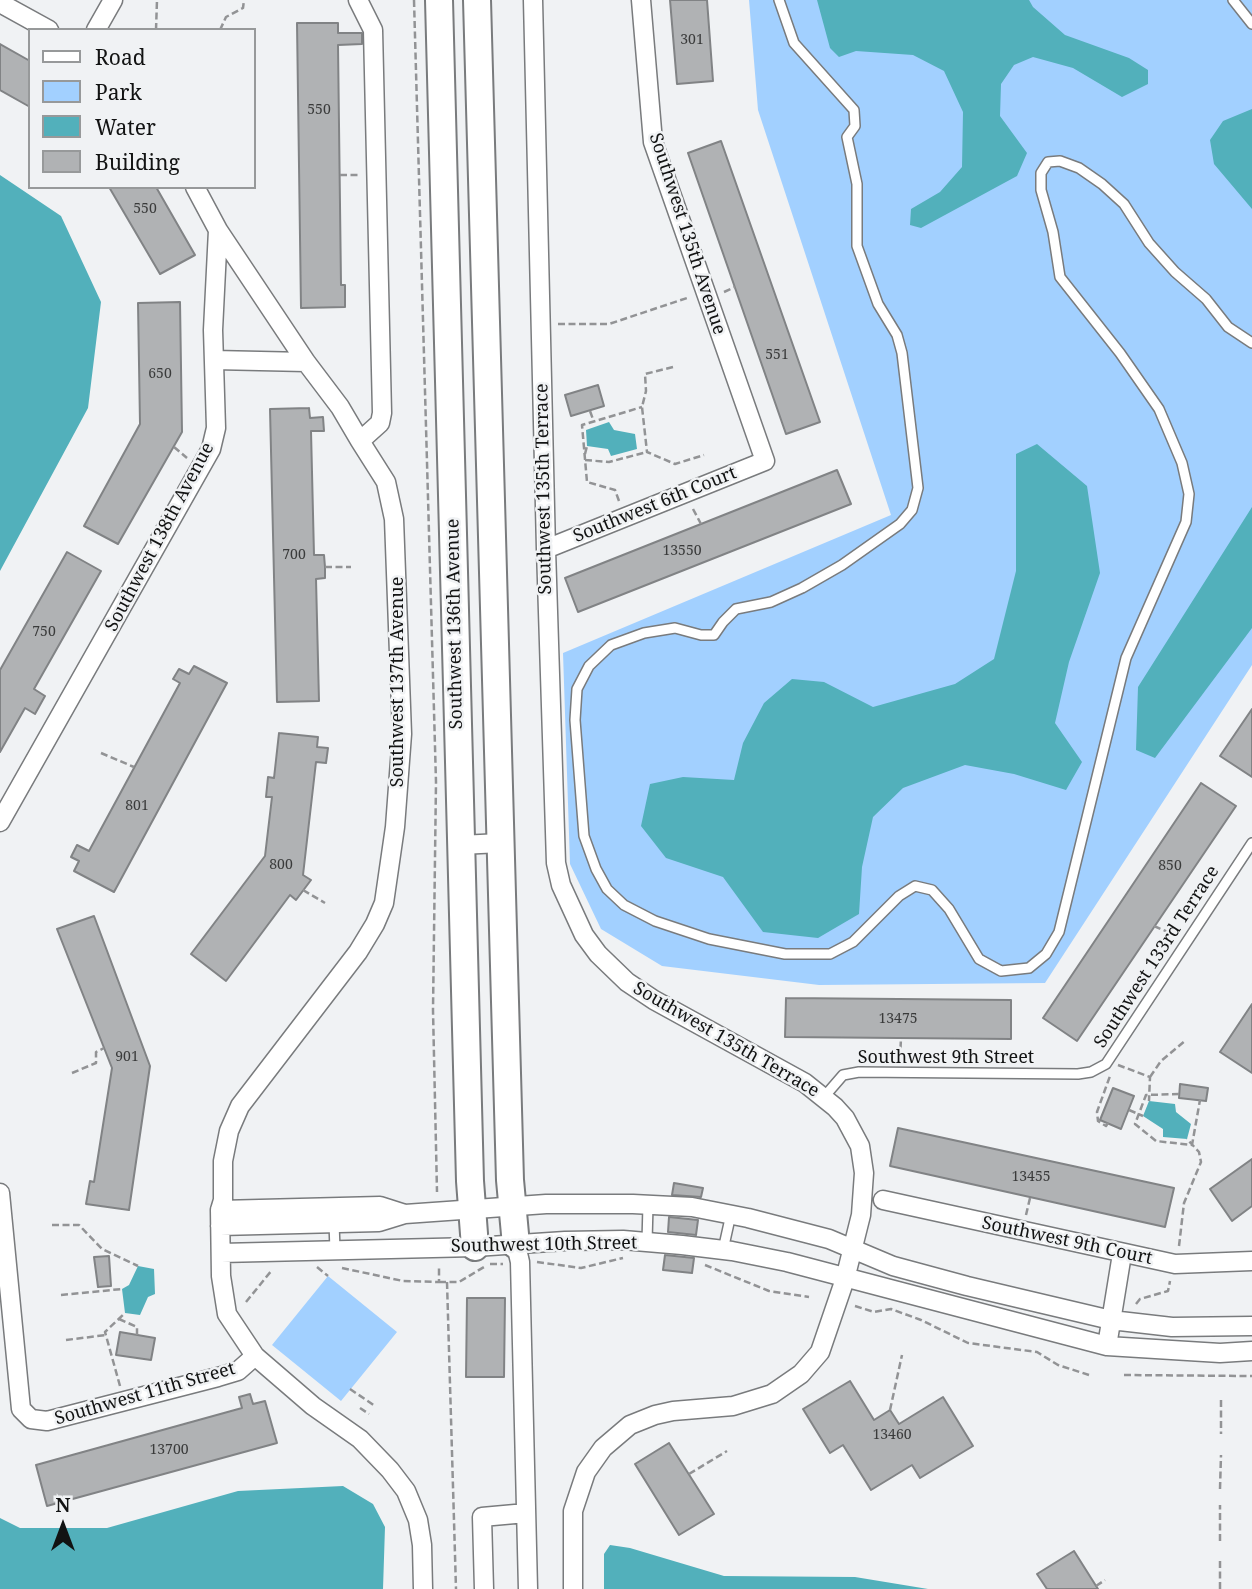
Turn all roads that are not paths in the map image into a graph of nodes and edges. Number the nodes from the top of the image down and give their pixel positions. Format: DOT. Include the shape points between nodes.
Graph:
graph roads {
  1 [pos="113,0"];
  2 [pos="358,0"];
  3 [pos="439,0"];
  4 [pos="477,0"];
  5 [pos="533,0"];
  6 [pos="641,0"];
  7 [pos="779,0"];
  8 [pos="1233,0"];
  9 [pos="0,3"];
  10 [pos="1252,24"];
  11 [pos="45,28"];
  12 [pos="97,28"];
  13 [pos="196,189"];
  14 [pos="218,230"];
  15 [pos="1252,343"];
  16 [pos="214,360"];
  17 [pos="306,362"];
  18 [pos="360,441"];
  19 [pos="765,461"];
  20 [pos="545,549"];
  21 [pos="0,822"];
  22 [pos="501,843"];
  23 [pos="1252,843"];
  24 [pos="460,845"];
  25 [pos="1078,1074"];
  26 [pos="824,1097"];
  27 [pos="0,1193"];
  28 [pos="883,1200"];
  29 [pos="648,1205"];
  30 [pos="512,1207"];
  31 [pos="472,1210"];
  32 [pos="405,1214"];
  33 [pos="731,1214"];
  34 [pos="220,1218"];
  35 [pos="334,1223"];
  36 [pos="647,1242"];
  37 [pos="475,1247"];
  38 [pos="723,1250"];
  39 [pos="852,1250"];
  40 [pos="221,1254"];
  41 [pos="1122,1254"];
  42 [pos="518,1257"];
  43 [pos="336,1259"];
  44 [pos="1252,1261"];
  45 [pos="845,1279"];
  46 [pos="1111,1320"];
  47 [pos="1252,1326"];
  48 [pos="1107,1346"];
  49 [pos="1252,1351"];
  50 [pos="255,1356"];
  51 [pos="526,1513"];
  52 [pos="424,1589"];
  53 [pos="484,1589"];
  54 [pos="528,1589"];
  55 [pos="573,1589"];
  1 -- 12 [label="street"];
  2 -- 18 [label="street" via="373,30 382,414 380,423"];
  3 -- 24 [label="street, Southwest 136th Avenue"];
  4 -- 22 [label="street"];
  5 -- 20 [label="street, Southwest 135th Terrace"];
  6 -- 19 [label="street, Southwest 135th Avenue" via="653,142"];
  7 -- 15 [label="lane" via="794,43 854,110 855,125 847,137 857,184 857,246 902,353 918,488 912,510 900,524 802,588 771,602 736,609 714,635 675,628 644,633 611,645 589,666 577,689 575,720 584,836 601,879 624,905 709,939 785,954 830,954 853,942 915,886 932,890 949,909 979,960 1001,971 1029,968 1046,954 1059,932 1126,658 1186,522 1189,494 1182,463 1159,410 1060,277 1041,190 1041,173 1048,162 1079,168 1102,184 1124,204 1175,272 1206,299 1228,327"];
  8 -- 10 [label="lane"];
  9 -- 11 [label="street"];
  13 -- 14 [label="street, Southwest 138th Avenue"];
  14 -- 16 [label="street, Southwest 138th Avenue"];
  14 -- 17 [label="street, Southwest 137th Avenue"];
  16 -- 17 [label="street"];
  16 -- 21 [label="street, Southwest 138th Avenue" via="216,428 212,449"];
  17 -- 18 [label="street, Southwest 137th Avenue"];
  18 -- 34 [label="street, Southwest 137th Avenue" via="386,482 397,557 401,747 396,827 384,902 358,952 240,1106 223,1161"];
  19 -- 20 [label="street, Southwest 6th Court"];
  20 -- 26 [label="street, Southwest 135th Terrace" via="556,863 578,924 598,954 639,991"];
  22 -- 24 [label="street"];
  22 -- 30 [label="street"];
  23 -- 25 [label="lane, Southwest 133rd Terrace" via="1106,1064"];
  24 -- 31 [label="street, Southwest 136th Avenue"];
  25 -- 26 [label="lane, Southwest 9th Street" via="859,1072 843,1075"];
  26 -- 39 [label="street, Southwest 135th Terrace" via="845,1118 860,1146 863,1198"];
  27 -- 50 [label="street, Southwest 11th Street" via="21,1409 31,1419 47,1421 238,1371"];
  28 -- 41 [label="street, Southwest 9th Court"];
  29 -- 30 [label="street, Southwest 10th Street"];
  29 -- 33 [label="street, Southwest 10th Street"];
  29 -- 36 [label="lane"];
  30 -- 31 [label="street, Southwest 10th Street"];
  30 -- 42 [label="street"];
  31 -- 32 [label="street, Southwest 10th Street"];
  31 -- 37 [label="street, Southwest 136th Avenue"];
  32 -- 34 [label="street, Southwest 10th Street" via="380,1206"];
  32 -- 35 [label="street, Southwest 10th Street" via="379,1222"];
  33 -- 38 [label="lane"];
  33 -- 39 [label="street, Southwest 10th Street" via="829,1239"];
  34 -- 35 [label="street, Southwest 10th Street"];
  34 -- 40 [label="street, Southwest 137th Avenue"];
  35 -- 43 [label="lane"];
  36 -- 38 [label="street, Southwest 10th Street"];
  36 -- 42 [label="street, Southwest 10th Street" via="565,1241"];
  37 -- 42 [label="street, Southwest 10th Street"];
  37 -- 43 [label="street, Southwest 10th Street"];
  38 -- 45 [label="street, Southwest 10th Street"];
  39 -- 45 [label="street, Southwest 135th Terrace"];
  39 -- 46 [label="street, Southwest 10th Street" via="967,1286"];
  40 -- 43 [label="street, Southwest 10th Street"];
  40 -- 50 [label="street, Southwest 137th Avenue" via="227,1314"];
  41 -- 44 [label="street, Southwest 9th Court" via="1175,1264"];
  41 -- 46 [label="street"];
  42 -- 51 [label="street"];
  45 -- 48 [label="street, Southwest 10th Street"];
  45 -- 55 [label="street, Southwest 135th Terrace" via="820,1352 789,1383 772,1394 733,1406 655,1415 630,1425 603,1448 586,1472 573,1511"];
  46 -- 47 [label="street, Southwest 10th Street" via="1172,1327"];
  46 -- 48 [label="street"];
  48 -- 49 [label="street, Southwest 10th Street"];
  50 -- 52 [label="street, Southwest 137th Avenue" via="358,1437 406,1491 418,1520"];
  51 -- 53 [label="street" via="482,1517"];
  51 -- 54 [label="street"];
}
